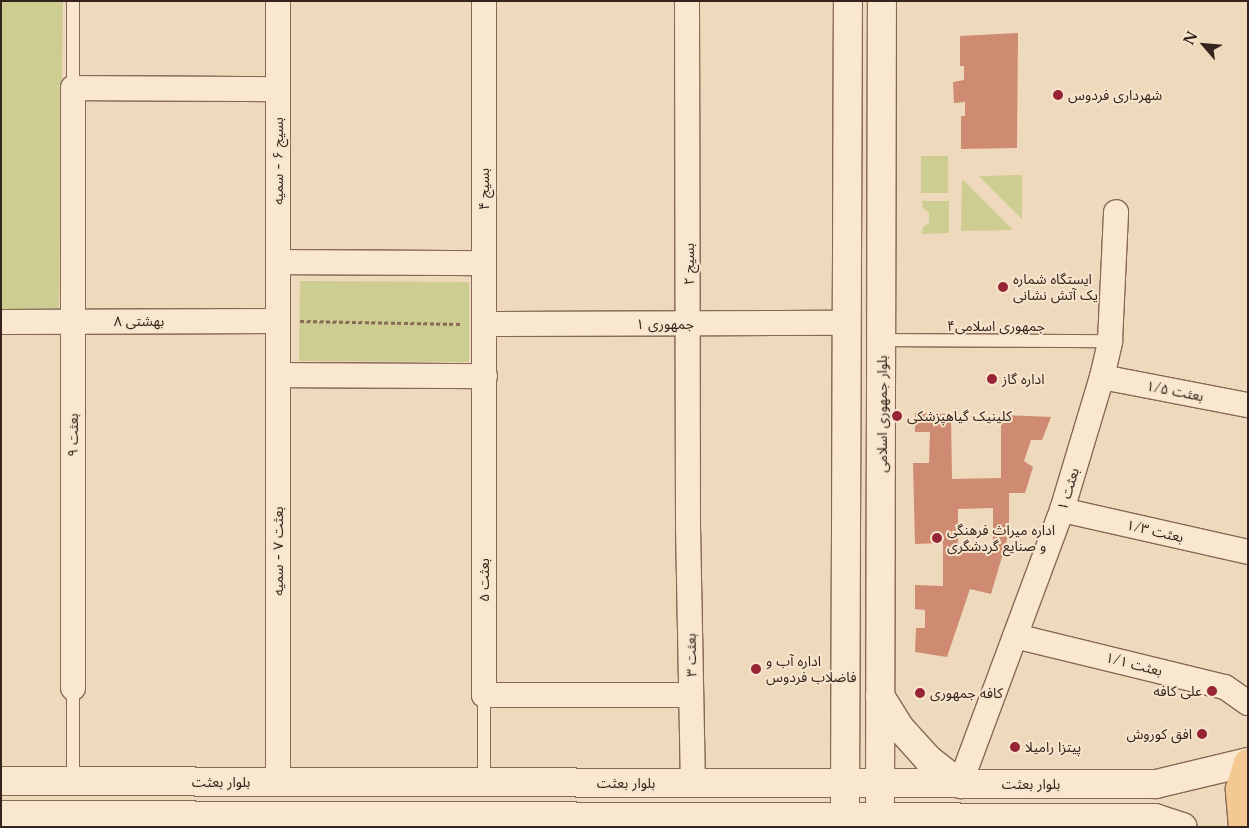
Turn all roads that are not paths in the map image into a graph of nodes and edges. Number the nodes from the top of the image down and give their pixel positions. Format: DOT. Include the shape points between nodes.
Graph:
graph roads {
  1 [pos="73,1"];
  2 [pos="278,1"];
  3 [pos="484,1"];
  4 [pos="687,1"];
  5 [pos="848,1"];
  6 [pos="882,1"];
  7 [pos="73,88"];
  8 [pos="278,89"];
  9 [pos="1116,212"];
  10 [pos="278,262"];
  11 [pos="484,262"];
  12 [pos="278,321"];
  13 [pos="1,322"];
  14 [pos="73,322"];
  15 [pos="846,323"];
  16 [pos="484,324"];
  17 [pos="689,324"];
  18 [pos="882,340"];
  19 [pos="1110,341"];
  20 [pos="278,375"];
  21 [pos="484,376"];
  22 [pos="1102,377"];
  23 [pos="1248,405"];
  24 [pos="1062,510"];
  25 [pos="688,526"];
  26 [pos="1248,552"];
  27 [pos="1016,636"];
  28 [pos="73,688"];
  29 [pos="484,695"];
  30 [pos="691,695"];
  31 [pos="880,696"];
  32 [pos="1248,702"];
  33 [pos="1248,762"];
  34 [pos="1,781"];
  35 [pos="74,781"];
  36 [pos="278,782"];
  37 [pos="484,783"];
  38 [pos="880,783"];
  39 [pos="693,784"];
  40 [pos="845,784"];
  41 [pos="960,784"];
  42 [pos="1,816"];
  43 [pos="236,822"];
  44 [pos="433,822"];
  45 [pos="520,822"];
  46 [pos="627,822"];
  47 [pos="846,823"];
  48 [pos="880,823"];
  49 [pos="1184,827"];
  50 [pos="1243,827"];
  1 -- 7 [label="lane"];
  2 -- 8 [label="street, بسیج ۶ - سمیه"];
  3 -- 11 [label="street, بسیج ۴"];
  4 -- 17 [label="street, بسیج ۲"];
  5 -- 15 [label="main road"];
  6 -- 18 [label="main road, بلوار جمهوری اسلامی"];
  7 -- 8 [label="street"];
  7 -- 14 [label="street, بعثت ۹"];
  8 -- 10 [label="street, بسیج ۶ - سمیه"];
  9 -- 19 [label="street, بعثت ۱"];
  10 -- 11 [label="street"];
  10 -- 12 [label="street, بسیج ۶ - سمیه"];
  11 -- 16 [label="street, بسیج ۴"];
  12 -- 14 [label="street, بهشتی ۸"];
  12 -- 20 [label="street, بعثت ۷ - سمیه"];
  13 -- 14 [label="street, بهشتی ۸"];
  14 -- 28 [label="street, بعثت ۹"];
  15 -- 17 [label="street, جمهوری ۱"];
  15 -- 40 [label="main road"];
  16 -- 17 [label="street, جمهوری ۱"];
  16 -- 21 [label="street, بسیج ۴"];
  17 -- 25 [label="street, بسیج ۲"];
  18 -- 19 [label="lane, جمهوری اسلامی۴"];
  18 -- 31 [label="main road, بلوار جمهوری اسلامی"];
  19 -- 22 [label="street, بعثت ۱"];
  20 -- 21 [label="street"];
  20 -- 36 [label="street, بعثت ۷ - سمیه"];
  21 -- 29 [label="street, بعثت ۵"];
  22 -- 23 [label="street, بعثت ۱/۵"];
  22 -- 24 [label="street, بعثت ۱"];
  24 -- 26 [label="street, بعثت ۱/۳"];
  24 -- 27 [label="street, بعثت ۱"];
  25 -- 30 [label="street, بعثت ۳"];
  27 -- 32 [label="street, بعثت ۱/۱" via="1225,687"];
  27 -- 41 [label="street, بعثت ۱"];
  28 -- 35 [label="lane, بعثت ۹"];
  29 -- 30 [label="street"];
  29 -- 37 [label="lane, بعثت ۵"];
  30 -- 39 [label="street, بعثت ۳"];
  31 -- 38 [label="main road, بلوار جمهوری اسلامی"];
  31 -- 41 [label="main road" via="901,729 928,759"];
  33 -- 41 [label="main road, بلوار بعثت" via="1156,784"];
  33 -- 50 [label="main road" via="1240,789"];
  34 -- 35 [label="main road, بلوار بعثت"];
  35 -- 36 [label="main road, بلوار بعثت"];
  36 -- 37 [label="main road, بلوار بعثت"];
  37 -- 39 [label="main road, بلوار بعثت"];
  38 -- 40 [label="main road, بلوار بعثت"];
  38 -- 41 [label="main road, بلوار بعثت"];
  38 -- 48 [label="main road, بلوار جمهوری اسلامی"];
  39 -- 40 [label="main road, بلوار بعثت"];
  40 -- 47 [label="main road"];
  42 -- 43 [label="main road"];
  43 -- 44 [label="main road"];
  44 -- 45 [label="main road"];
  45 -- 46 [label="main road"];
  46 -- 47 [label="main road"];
  47 -- 48 [label="main road"];
  48 -- 49 [label="main road" via="1155,818"];
}
